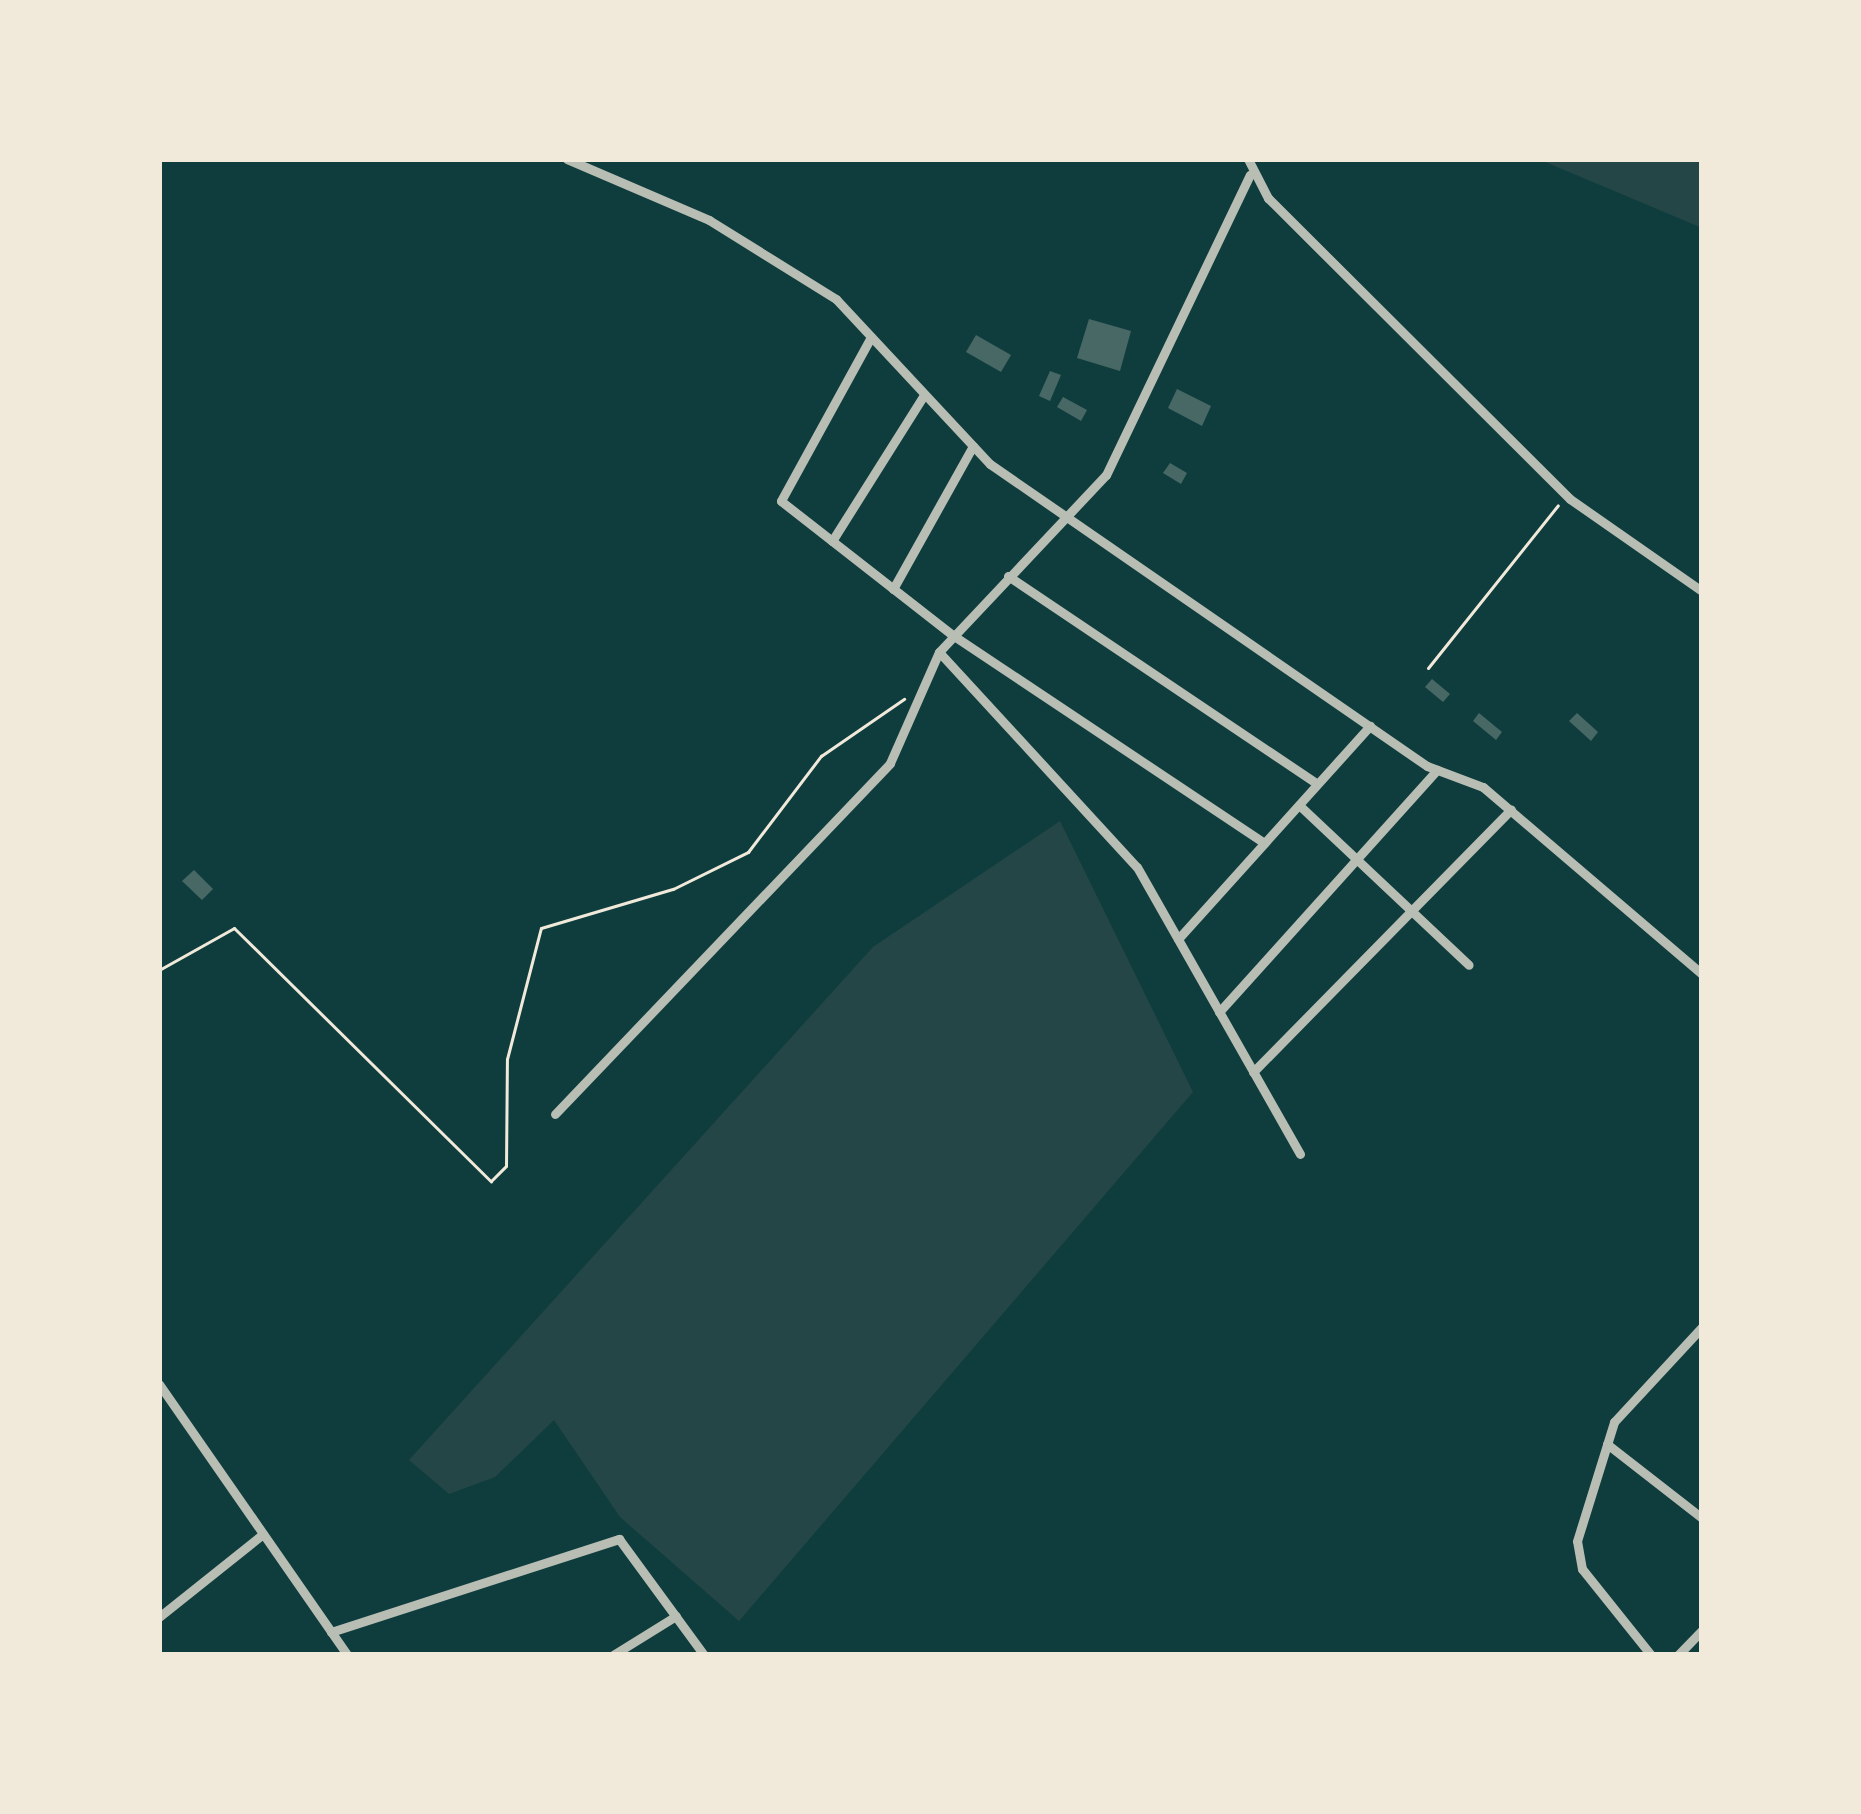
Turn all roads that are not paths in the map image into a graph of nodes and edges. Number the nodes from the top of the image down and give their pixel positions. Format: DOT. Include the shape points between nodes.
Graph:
graph roads {
  1 [pos="567,159"];
  2 [pos="1248,159"];
  3 [pos="1250,175"];
  4 [pos="871,337"];
  5 [pos="924,395"];
  6 [pos="973,446"];
  7 [pos="1064,515"];
  8 [pos="832,542"];
  9 [pos="1008,576"];
  10 [pos="893,589"];
  11 [pos="1702,591"];
  12 [pos="954,636"];
  13 [pos="939,652"];
  14 [pos="1370,726"];
  15 [pos="1437,770"];
  16 [pos="1318,784"];
  17 [pos="1299,805"];
  18 [pos="1511,809"];
  19 [pos="1264,844"];
  20 [pos="1357,859"];
  21 [pos="1411,911"];
  22 [pos="1178,939"];
  23 [pos="1469,965"];
  24 [pos="1702,974"];
  25 [pos="1219,1012"];
  26 [pos="1253,1072"];
  27 [pos="555,1114"];
  28 [pos="1300,1154"];
  29 [pos="1702,1328"];
  30 [pos="159,1384"];
  31 [pos="1607,1444"];
  32 [pos="1702,1518"];
  33 [pos="263,1534"];
  34 [pos="676,1616"];
  35 [pos="159,1617"];
  36 [pos="1702,1630"];
  37 [pos="331,1632"];
  38 [pos="345,1655"];
  39 [pos="613,1655"];
  40 [pos="704,1655"];
  41 [pos="1651,1655"];
  42 [pos="1678,1655"];
  1 -- 4 [label="street" via="709,220 836,299"];
  2 -- 3 [label="street"];
  3 -- 7 [label="street" via="1124,450"];
  3 -- 11 [label="street" via="1563,491"];
  4 -- 5 [label="street"];
  4 -- 8 [label="street" via="781,501"];
  5 -- 6 [label="street"];
  5 -- 8 [label="street"];
  6 -- 7 [label="street"];
  6 -- 10 [label="street"];
  7 -- 9 [label="street"];
  7 -- 14 [label="street"];
  8 -- 10 [label="street"];
  9 -- 12 [label="street"];
  9 -- 16 [label="street"];
  10 -- 12 [label="street"];
  12 -- 13 [label="street"];
  12 -- 19 [label="street"];
  13 -- 22 [label="street" via="1137,867"];
  13 -- 27 [label="street" via="890,763"];
  14 -- 15 [label="street"];
  14 -- 16 [label="street"];
  15 -- 18 [label="street"];
  15 -- 20 [label="street"];
  16 -- 17 [label="street"];
  17 -- 19 [label="street"];
  17 -- 20 [label="street"];
  18 -- 21 [label="street"];
  18 -- 24 [label="street"];
  19 -- 22 [label="street"];
  20 -- 21 [label="street"];
  20 -- 25 [label="street"];
  21 -- 23 [label="street"];
  21 -- 26 [label="street"];
  22 -- 25 [label="street"];
  25 -- 26 [label="street"];
  26 -- 28 [label="street"];
  29 -- 31 [label="street" via="1614,1422"];
  30 -- 33 [label="street"];
  31 -- 32 [label="street"];
  31 -- 41 [label="street" via="1578,1557"];
  33 -- 35 [label="street"];
  33 -- 37 [label="street"];
  34 -- 37 [label="street" via="619,1539"];
  34 -- 39 [label="street"];
  34 -- 40 [label="street"];
  36 -- 42 [label="street"];
  37 -- 38 [label="street"];
}
